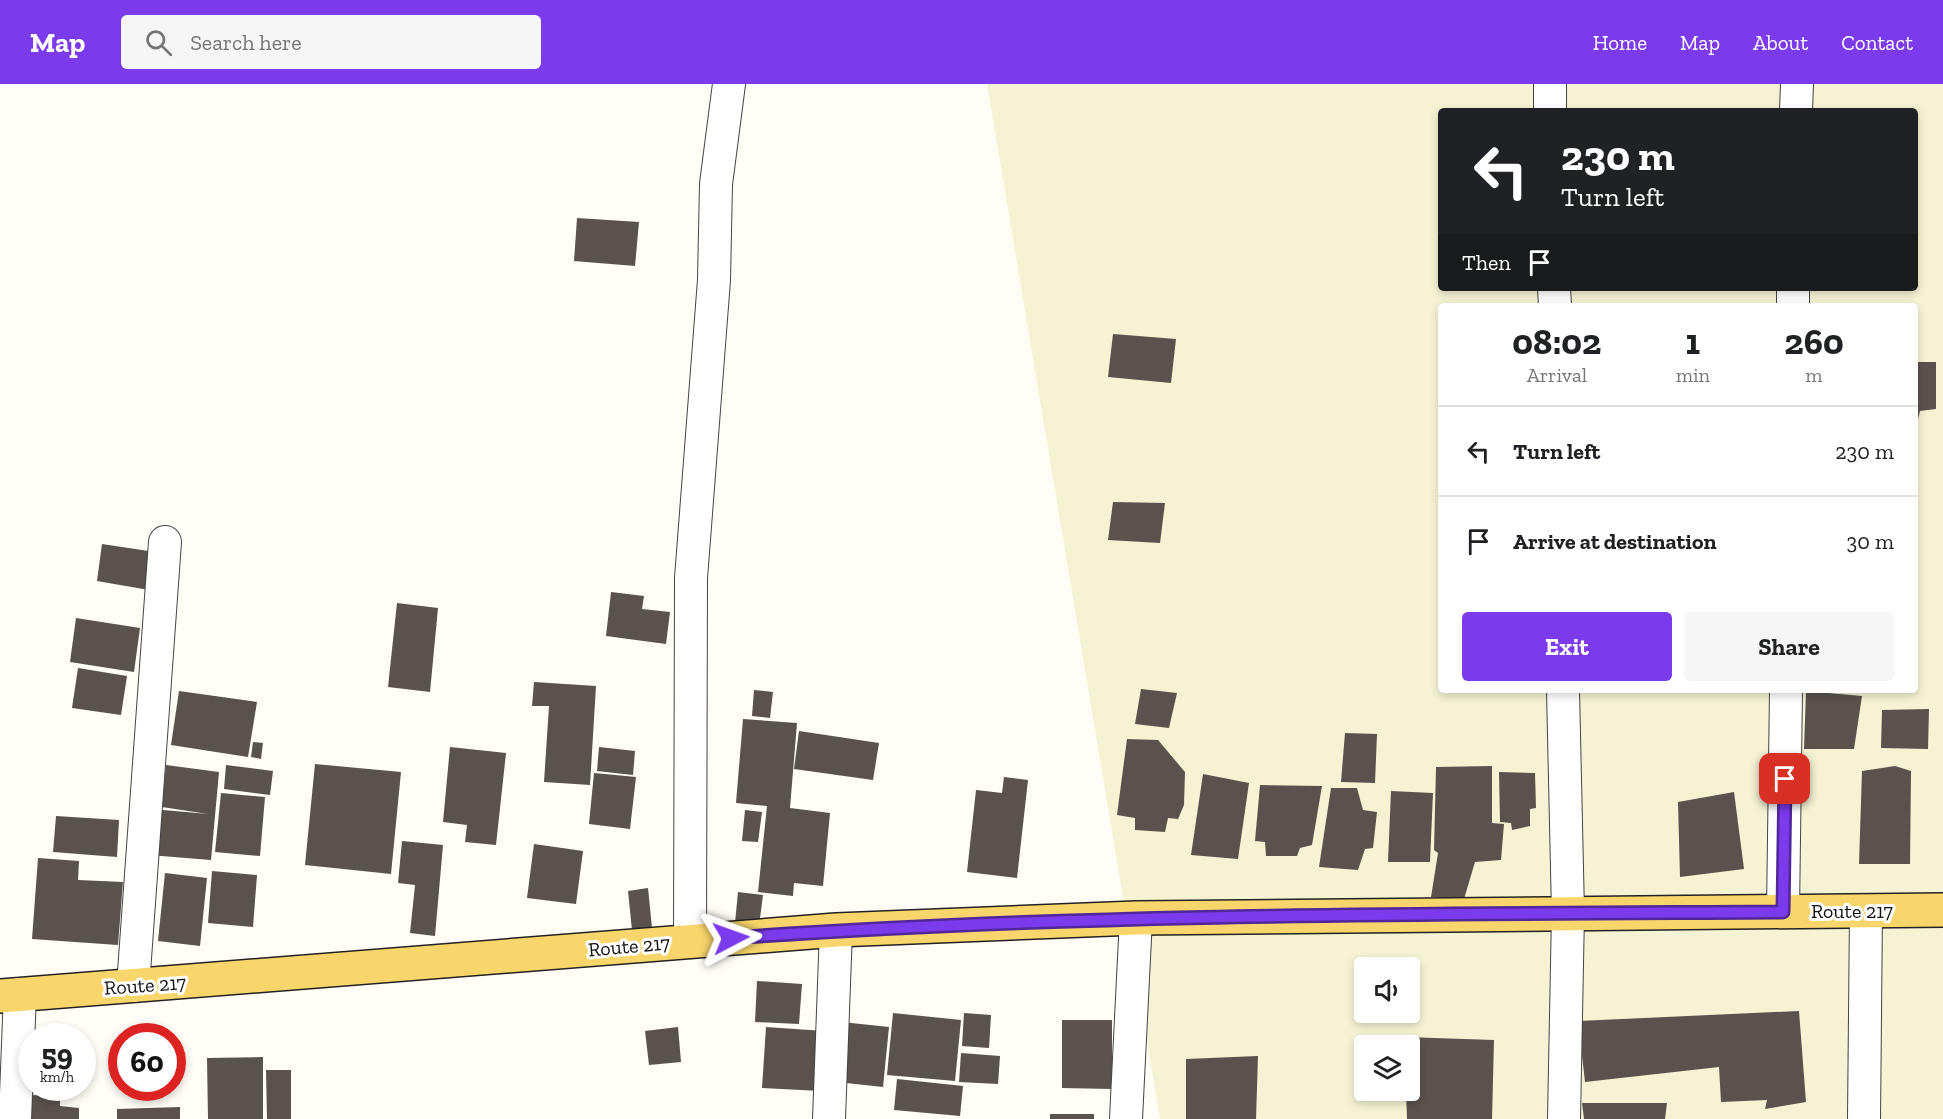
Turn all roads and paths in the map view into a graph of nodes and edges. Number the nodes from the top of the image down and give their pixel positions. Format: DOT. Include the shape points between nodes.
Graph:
graph roads {
  1 [pos="729,84"];
  2 [pos="1550,84"];
  3 [pos="1797,84"];
  4 [pos="1550,108"];
  5 [pos="1796,108"];
  6 [pos="165,542"];
  7 [pos="1563,693"];
  8 [pos="1786,693"];
  9 [pos="1943,910"];
  10 [pos="1783,912"];
  11 [pos="1866,912"];
  12 [pos="1568,913"];
  13 [pos="1136,918"];
  14 [pos="836,930"];
  15 [pos="690,941"];
  16 [pos="133,987"];
  17 [pos="10,995"];
  18 [pos="15,1119"];
  19 [pos="829,1119"];
  20 [pos="1126,1119"];
  21 [pos="1564,1119"];
  22 [pos="1864,1119"];
  1 -- 15 [label="street" via="716,184 714,280 691,578"];
  2 -- 4 [label="street"];
  3 -- 5 [label="street"];
  6 -- 16 [label="street"];
  7 -- 12 [label="street"];
  8 -- 10 [label="street"];
  9 -- 11 [label="main road, Route 217"];
  10 -- 11 [label="main road, Route 217"];
  10 -- 12 [label="main road, Route 217"];
  11 -- 22 [label="street"];
  12 -- 13 [label="main road, Route 217"];
  12 -- 21 [label="street"];
  13 -- 14 [label="main road, Route 217"];
  13 -- 20 [label="street"];
  14 -- 15 [label="main road, Route 217"];
  14 -- 19 [label="street"];
  15 -- 16 [label="main road, Route 217"];
  16 -- 17 [label="main road, Route 217"];
  17 -- 18 [label="street"];
}
